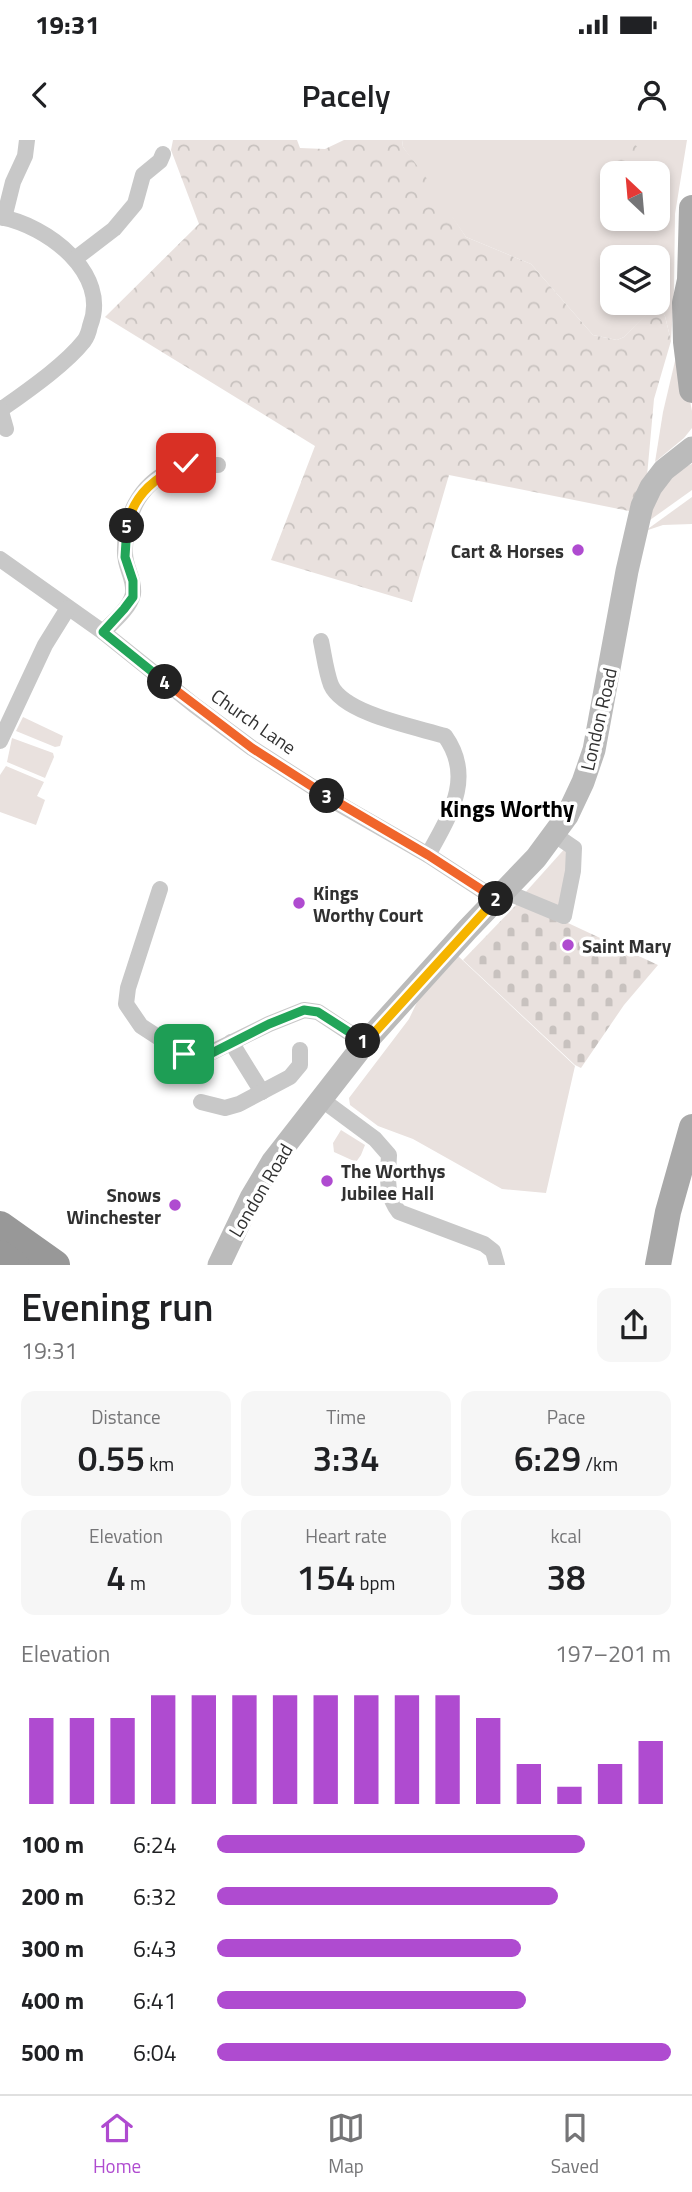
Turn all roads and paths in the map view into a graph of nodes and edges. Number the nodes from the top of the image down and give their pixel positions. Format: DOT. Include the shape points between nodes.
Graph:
graph roads {
  1 [pos="27,140"];
  2 [pos="163,154"];
  3 [pos="692,208"];
  4 [pos="2,218"];
  5 [pos="76,258"];
  6 [pos="690,293"];
  7 [pos="692,390"];
  8 [pos="1,409"];
  9 [pos="6,429"];
  10 [pos="180,443"];
  11 [pos="692,449"];
  12 [pos="186,463"];
  13 [pos="218,466"];
  14 [pos="0,559"];
  15 [pos="68,608"];
  16 [pos="103,632"];
  17 [pos="321,641"];
  18 [pos="0,741"];
  19 [pos="555,835"];
  20 [pos="428,855"];
  21 [pos="160,889"];
  22 [pos="501,896"];
  23 [pos="231,1042"];
  24 [pos="365,1043"];
  25 [pos="300,1049"];
  26 [pos="262,1092"];
  27 [pos="321,1099"];
  28 [pos="201,1102"];
  29 [pos="692,1127"];
  30 [pos="0,1226"];
  31 [pos="0,1255"];
  32 [pos="15,1265"];
  33 [pos="55,1265"];
  34 [pos="219,1265"];
  35 [pos="497,1265"];
  36 [pos="658,1265"];
  1 -- 4 [label="street"];
  2 -- 5 [label="street" via="143,175 135,204 114,229"];
  3 -- 6 [label="main road"];
  4 -- 5 [label="street" via="47,236"];
  5 -- 8 [label="street" via="93,286 95,314 85,340"];
  6 -- 7 [label="main road" via="686,342"];
  8 -- 9 [label="street"];
  10 -- 12 [label="street"];
  11 -- 19 [label="main road, London Road" via="664,471 642,506 594,750"];
  12 -- 13 [label="street"];
  12 -- 16 [label="street" via="163,474 136,501 125,545 133,597"];
  14 -- 15 [label="street, Church Lane"];
  15 -- 16 [label="street, Church Lane"];
  15 -- 18 [label="street" via="45,645"];
  16 -- 20 [label="street, Church Lane" via="252,748"];
  17 -- 20 [label="street" via="331,684 339,696 352,706 445,736 454,748 456,803"];
  19 -- 22 [label="main road, London Road"];
  19 -- 22 [label="street, Church Lane" via="574,848 564,916"];
  20 -- 22 [label="street, Church Lane"];
  21 -- 23 [label="street" via="126,1004 141,1026 184,1054 210,1054"];
  22 -- 24 [label="main road, London Road"];
  23 -- 24 [label="street" via="304,1010 318,1012"];
  23 -- 26 [label="street"];
  24 -- 27 [label="main road, London Road"];
  25 -- 26 [label="street" via="300,1065 290,1077"];
  26 -- 28 [label="street" via="225,1108"];
  27 -- 34 [label="main road, London Road" via="270,1166"];
  27 -- 35 [label="street" via="389,1155 388,1190 399,1212 484,1244 493,1251"];
  29 -- 36 [label="main road"];
  30 -- 33 [label="highway"];
  31 -- 32 [label="highway"];
}
